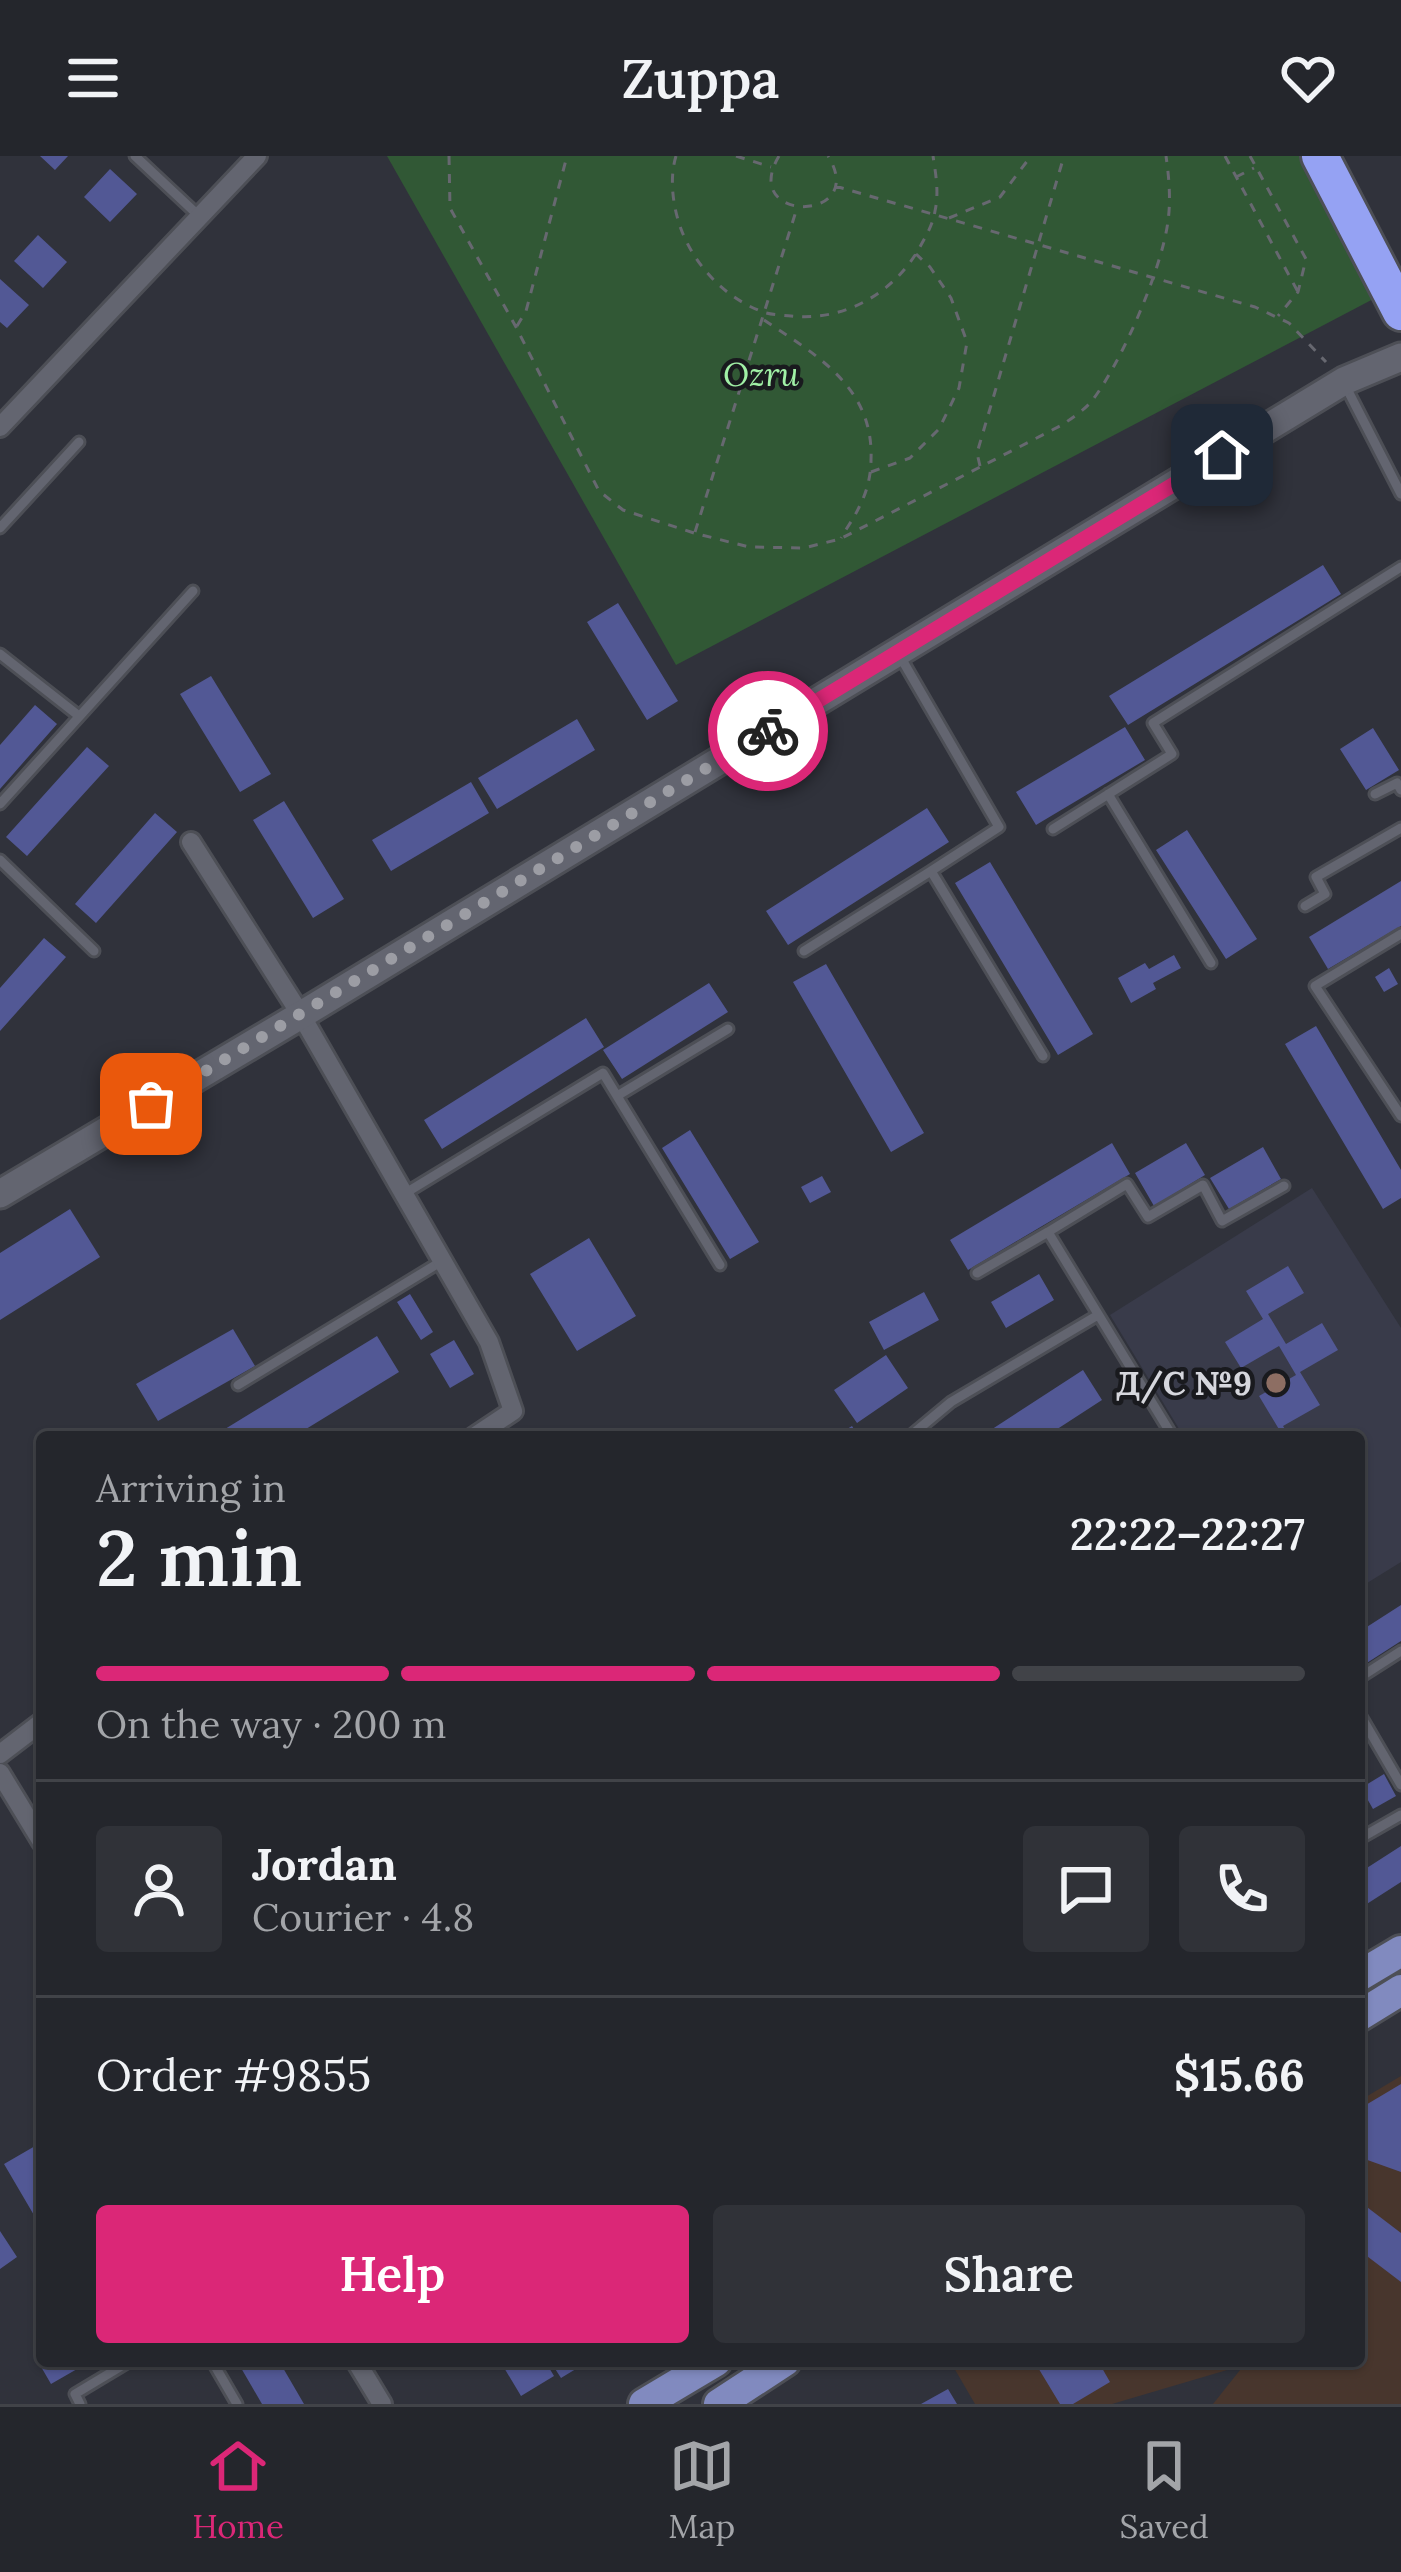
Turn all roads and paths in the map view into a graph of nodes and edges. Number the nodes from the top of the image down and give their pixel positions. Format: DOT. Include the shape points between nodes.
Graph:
graph roads {
  1 [pos="134,156"];
  2 [pos="257,156"];
  3 [pos="449,156"];
  4 [pos="567,156"];
  5 [pos="676,156"];
  6 [pos="736,156"];
  7 [pos="779,156"];
  8 [pos="828,156"];
  9 [pos="933,156"];
  10 [pos="1031,156"];
  11 [pos="1064,156"];
  12 [pos="1166,156"];
  13 [pos="1225,156"];
  14 [pos="1250,156"];
  15 [pos="1320,156"];
  16 [pos="773,167"];
  17 [pos="1256,167"];
  18 [pos="1236,177"];
  19 [pos="835,186"];
  20 [pos="797,208"];
  21 [pos="935,215"];
  22 [pos="199,216"];
  23 [pos="947,219"];
  24 [pos="1036,244"];
  25 [pos="916,254"];
  26 [pos="1153,278"];
  27 [pos="1298,292"];
  28 [pos="1401,312"];
  29 [pos="764,316"];
  30 [pos="1276,317"];
  31 [pos="516,327"];
  32 [pos="1401,357"];
  33 [pos="1343,381"];
  34 [pos="0,427"];
  35 [pos="79,442"];
  36 [pos="981,466"];
  37 [pos="871,472"];
  38 [pos="1401,494"];
  39 [pos="0,528"];
  40 [pos="694,533"];
  41 [pos="840,539"];
  42 [pos="1401,567"];
  43 [pos="193,591"];
  44 [pos="898,652"];
  45 [pos="0,654"];
  46 [pos="79,716"];
  47 [pos="1401,790"];
  48 [pos="1108,794"];
  49 [pos="1375,794"];
  50 [pos="0,804"];
  51 [pos="1401,828"];
  52 [pos="1053,829"];
  53 [pos="191,842"];
  54 [pos="0,860"];
  55 [pos="931,871"];
  56 [pos="1305,906"];
  57 [pos="1401,934"];
  58 [pos="94,951"];
  59 [pos="804,951"];
  60 [pos="1211,963"];
  61 [pos="301,1015"];
  62 [pos="728,1029"];
  63 [pos="1043,1056"];
  64 [pos="617,1096"];
  65 [pos="1401,1116"];
  66 [pos="1284,1186"];
  67 [pos="0,1194"];
  68 [pos="404,1194"];
  69 [pos="1048,1232"];
  70 [pos="442,1261"];
  71 [pos="720,1265"];
  72 [pos="977,1273"];
  73 [pos="1098,1315"];
  74 [pos="238,1385"];
  75 [pos="483,1431"];
  76 [pos="916,1431"];
  77 [pos="1166,1431"];
  78 [pos="1401,1651"];
  79 [pos="1365,1674"];
  80 [pos="1365,1723"];
  81 [pos="36,1727"];
  82 [pos="0,1754"];
  83 [pos="0,1773"];
  84 [pos="1401,1785"];
  85 [pos="1401,1815"];
  86 [pos="36,1832"];
  87 [pos="1365,1836"];
  88 [pos="1401,1951"];
  89 [pos="1365,1972"];
  90 [pos="1401,1990"];
  91 [pos="1365,2011"];
  92 [pos="120,2367"];
  93 [pos="215,2367"];
  94 [pos="360,2367"];
  95 [pos="706,2367"];
  96 [pos="776,2367"];
  97 [pos="80,2404"];
  98 [pos="237,2404"];
  99 [pos="382,2404"];
  100 [pos="644,2404"];
  101 [pos="719,2404"];
  1 -- 22 [label="lane"];
  2 -- 22 [label="street"];
  3 -- 31 [label="path" via="450,208"];
  4 -- 31 [label="path"];
  5 -- 29 [label="path" via="674,210 690,252 720,287"];
  6 -- 16 [label="path"];
  7 -- 16 [label="path"];
  8 -- 19 [label="path"];
  9 -- 21 [label="path"];
  10 -- 23 [label="path" via="1000,196"];
  11 -- 24 [label="path"];
  12 -- 26 [label="path" via="1168,223"];
  13 -- 18 [label="path"];
  14 -- 17 [label="path"];
  15 -- 28 [label="highway"];
  16 -- 20 [label="path" via="779,198"];
  17 -- 18 [label="path"];
  17 -- 27 [label="path" via="1306,259"];
  18 -- 27 [label="path"];
  19 -- 20 [label="path" via="816,207"];
  19 -- 21 [label="path"];
  20 -- 29 [label="path"];
  21 -- 23 [label="path"];
  21 -- 25 [label="path"];
  22 -- 34 [label="street"];
  23 -- 24 [label="path"];
  24 -- 26 [label="path"];
  24 -- 36 [label="path" via="977,453"];
  25 -- 29 [label="path" via="880,294 843,312"];
  25 -- 37 [label="path" via="951,298 967,342 959,388 939,429 910,458"];
  26 -- 30 [label="path"];
  26 -- 36 [label="path" via="1115,367 1088,406"];
  27 -- 30 [label="path"];
  29 -- 37 [label="path" via="857,396 872,435"];
  29 -- 40 [label="path"];
  30 -- 33 [label="path"];
  31 -- 40 [label="path" via="599,491 623,509"];
  32 -- 33 [label="street"];
  33 -- 38 [label="lane"];
  33 -- 44 [label="street"];
  35 -- 39 [label="lane"];
  36 -- 41 [label="path"];
  37 -- 41 [label="path"];
  40 -- 41 [label="path" via="749,547"];
  42 -- 48 [label="lane" via="1153,723 1172,754"];
  43 -- 46 [label="lane"];
  44 -- 55 [label="lane" via="999,827"];
  44 -- 61 [label="street"];
  45 -- 46 [label="lane"];
  46 -- 50 [label="lane"];
  47 -- 49 [label="lane" via="1397,783"];
  48 -- 52 [label="lane"];
  48 -- 60 [label="lane"];
  51 -- 56 [label="lane" via="1316,877 1325,894"];
  53 -- 61 [label="street"];
  54 -- 58 [label="lane"];
  55 -- 59 [label="lane"];
  55 -- 63 [label="lane"];
  57 -- 65 [label="lane" via="1316,986"];
  61 -- 67 [label="street"];
  61 -- 68 [label="street"];
  62 -- 64 [label="lane"];
  64 -- 68 [label="lane" via="603,1073"];
  64 -- 71 [label="lane"];
  66 -- 69 [label="lane" via="1222,1221 1203,1185 1148,1217 1127,1184"];
  68 -- 70 [label="street"];
  69 -- 72 [label="lane"];
  69 -- 73 [label="lane"];
  70 -- 74 [label="lane"];
  70 -- 75 [label="street" via="489,1342 513,1411"];
  73 -- 76 [label="lane"];
  73 -- 77 [label="lane"];
  78 -- 79 [label="lane"];
  80 -- 84 [label="lane"];
  81 -- 82 [label="street"];
  83 -- 86 [label="street"];
  85 -- 87 [label="lane"];
  88 -- 89 [label="main road"];
  90 -- 91 [label="main road"];
  92 -- 97 [label="lane" via="75,2394"];
  93 -- 98 [label="lane"];
  94 -- 99 [label="street"];
  95 -- 100 [label="main road"];
  96 -- 101 [label="main road"];
}
